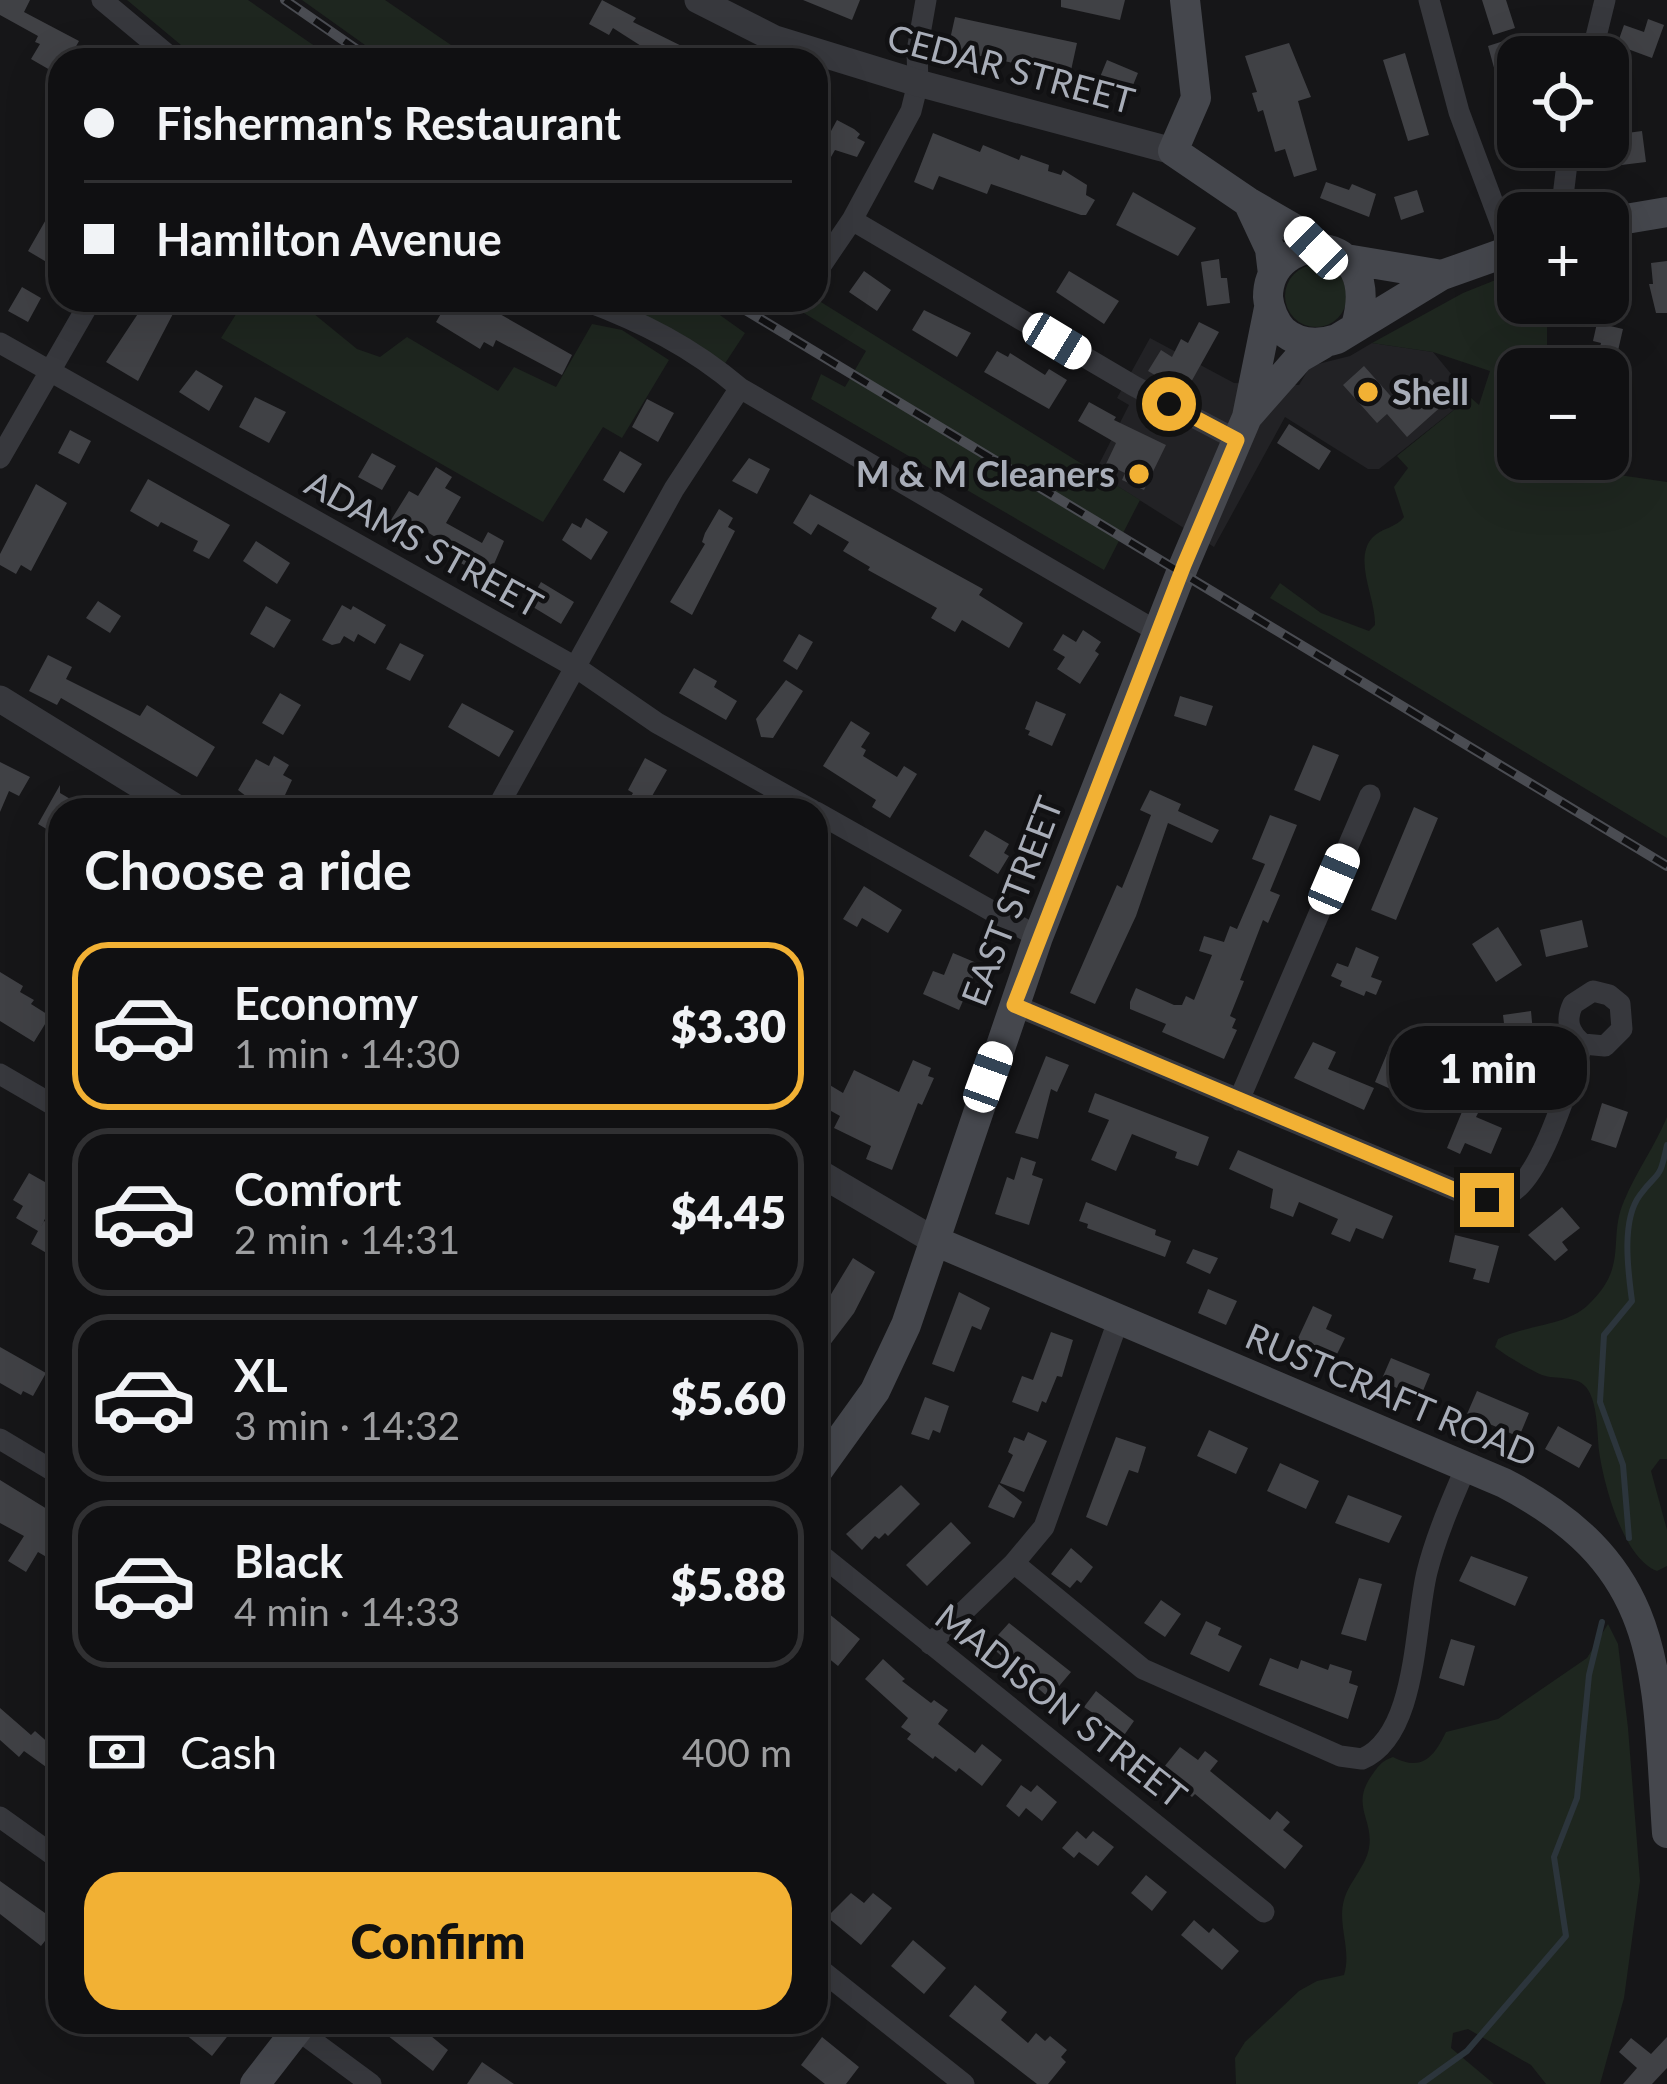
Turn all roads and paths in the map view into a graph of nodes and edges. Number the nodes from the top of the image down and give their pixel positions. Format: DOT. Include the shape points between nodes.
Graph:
graph roads {
  1 [pos="102,0"];
  2 [pos="698,0"];
  3 [pos="926,0"];
  4 [pos="1185,0"];
  5 [pos="1430,0"];
  6 [pos="1605,0"];
  7 [pos="1596,36"];
  8 [pos="160,48"];
  9 [pos="804,48"];
  10 [pos="828,55"];
  11 [pos="918,83"];
  12 [pos="1173,152"];
  13 [pos="1248,202"];
  14 [pos="1497,207"];
  15 [pos="1667,212"];
  16 [pos="1629,218"];
  17 [pos="852,220"];
  18 [pos="1316,248"];
  19 [pos="828,255"];
  20 [pos="1497,256"];
  21 [pos="1346,259"];
  22 [pos="1273,274"];
  23 [pos="1442,274"];
  24 [pos="1269,308"];
  25 [pos="84,312"];
  26 [pos="612,312"];
  27 [pos="1356,326"];
  28 [pos="0,343"];
  29 [pos="1323,344"];
  30 [pos="51,370"];
  31 [pos="740,388"];
  32 [pos="1242,429"];
  33 [pos="0,458"];
  34 [pos="1159,632"];
  35 [pos="577,668"];
  36 [pos="0,699"];
  37 [pos="1370,795"];
  38 [pos="161,798"];
  39 [pos="503,798"];
  40 [pos="791,798"];
  41 [pos="828,819"];
  42 [pos="1038,937"];
  43 [pos="1014,1005"];
  44 [pos="1583,1044"];
  45 [pos="0,1074"];
  46 [pos="1239,1100"];
  47 [pos="48,1102"];
  48 [pos="828,1178"];
  49 [pos="934,1241"];
  50 [pos="1118,1321"];
  51 [pos="0,1439"];
  52 [pos="828,1456"];
  53 [pos="1466,1467"];
  54 [pos="48,1468"];
  55 [pos="828,1561"];
  56 [pos="1014,1563"];
  57 [pos="930,1644"];
  58 [pos="0,1817"];
  59 [pos="1667,1832"];
  60 [pos="48,1851"];
  61 [pos="1264,1912"];
  62 [pos="828,1976"];
  63 [pos="288,2034"];
  64 [pos="308,2034"];
  65 [pos="255,2084"];
  66 [pos="371,2084"];
  67 [pos="964,2084"];
  1 -- 8 [label="street"];
  2 -- 9 [label="street, CEDAR STREET"];
  3 -- 11 [label="street"];
  4 -- 12 [label="main road" via="1196,98"];
  5 -- 14 [label="street" via="1459,112"];
  6 -- 7 [label="street"];
  10 -- 11 [label="street, CEDAR STREET"];
  11 -- 12 [label="street, CEDAR STREET"];
  11 -- 17 [label="street"];
  12 -- 13 [label="main road"];
  13 -- 18 [label="main road"];
  13 -- 22 [label="main road"];
  15 -- 16 [label="main road"];
  17 -- 19 [label="street"];
  17 -- 32 [label="street" via="1134,386"];
  18 -- 21 [label="main road"];
  18 -- 22 [label="main road" via="1284,260"];
  20 -- 23 [label="main road"];
  21 -- 23 [label="main road"];
  21 -- 27 [label="main road" via="1363,286"];
  22 -- 24 [label="main road"];
  23 -- 27 [label="main road"];
  24 -- 29 [label="main road" via="1280,328"];
  24 -- 32 [label="main road, EAST STREET"];
  25 -- 30 [label="street"];
  26 -- 31 [label="street" via="663,333"];
  27 -- 29 [label="main road"];
  28 -- 30 [label="street, ADAMS STREET"];
  29 -- 32 [label="main road, EAST STREET" via="1299,358"];
  30 -- 33 [label="street"];
  30 -- 35 [label="street, ADAMS STREET"];
  31 -- 34 [label="street"];
  31 -- 35 [label="street" via="674,489"];
  32 -- 34 [label="main road, EAST STREET"];
  34 -- 42 [label="main road, EAST STREET"];
  35 -- 39 [label="street"];
  35 -- 40 [label="street, ADAMS STREET"];
  36 -- 38 [label="street"];
  37 -- 46 [label="street"];
  41 -- 42 [label="street, ADAMS STREET"];
  42 -- 43 [label="main road, EAST STREET"];
  43 -- 46 [label="street"];
  43 -- 49 [label="main road, EAST STREET"];
  44 -- 46 [label="street" via="1529,1175 1506,1196 1487,1200"];
  45 -- 47 [label="street"];
  48 -- 49 [label="street"];
  49 -- 50 [label="main road, RUSTCRAFT ROAD"];
  49 -- 52 [label="main road, EAST STREET" via="875,1391"];
  50 -- 53 [label="main road, RUSTCRAFT ROAD"];
  50 -- 56 [label="street" via="1054,1505"];
  51 -- 54 [label="street"];
  53 -- 56 [label="street" via="1426,1575 1402,1710 1382,1744 1362,1759 1143,1669"];
  53 -- 59 [label="main road, RUSTCRAFT ROAD" via="1571,1526 1634,1603 1658,1697"];
  55 -- 57 [label="street, MADISON STREET"];
  56 -- 57 [label="street"];
  57 -- 61 [label="street, MADISON STREET"];
  58 -- 60 [label="street"];
  62 -- 67 [label="street"];
  63 -- 65 [label="main road"];
  64 -- 66 [label="street"];
}
